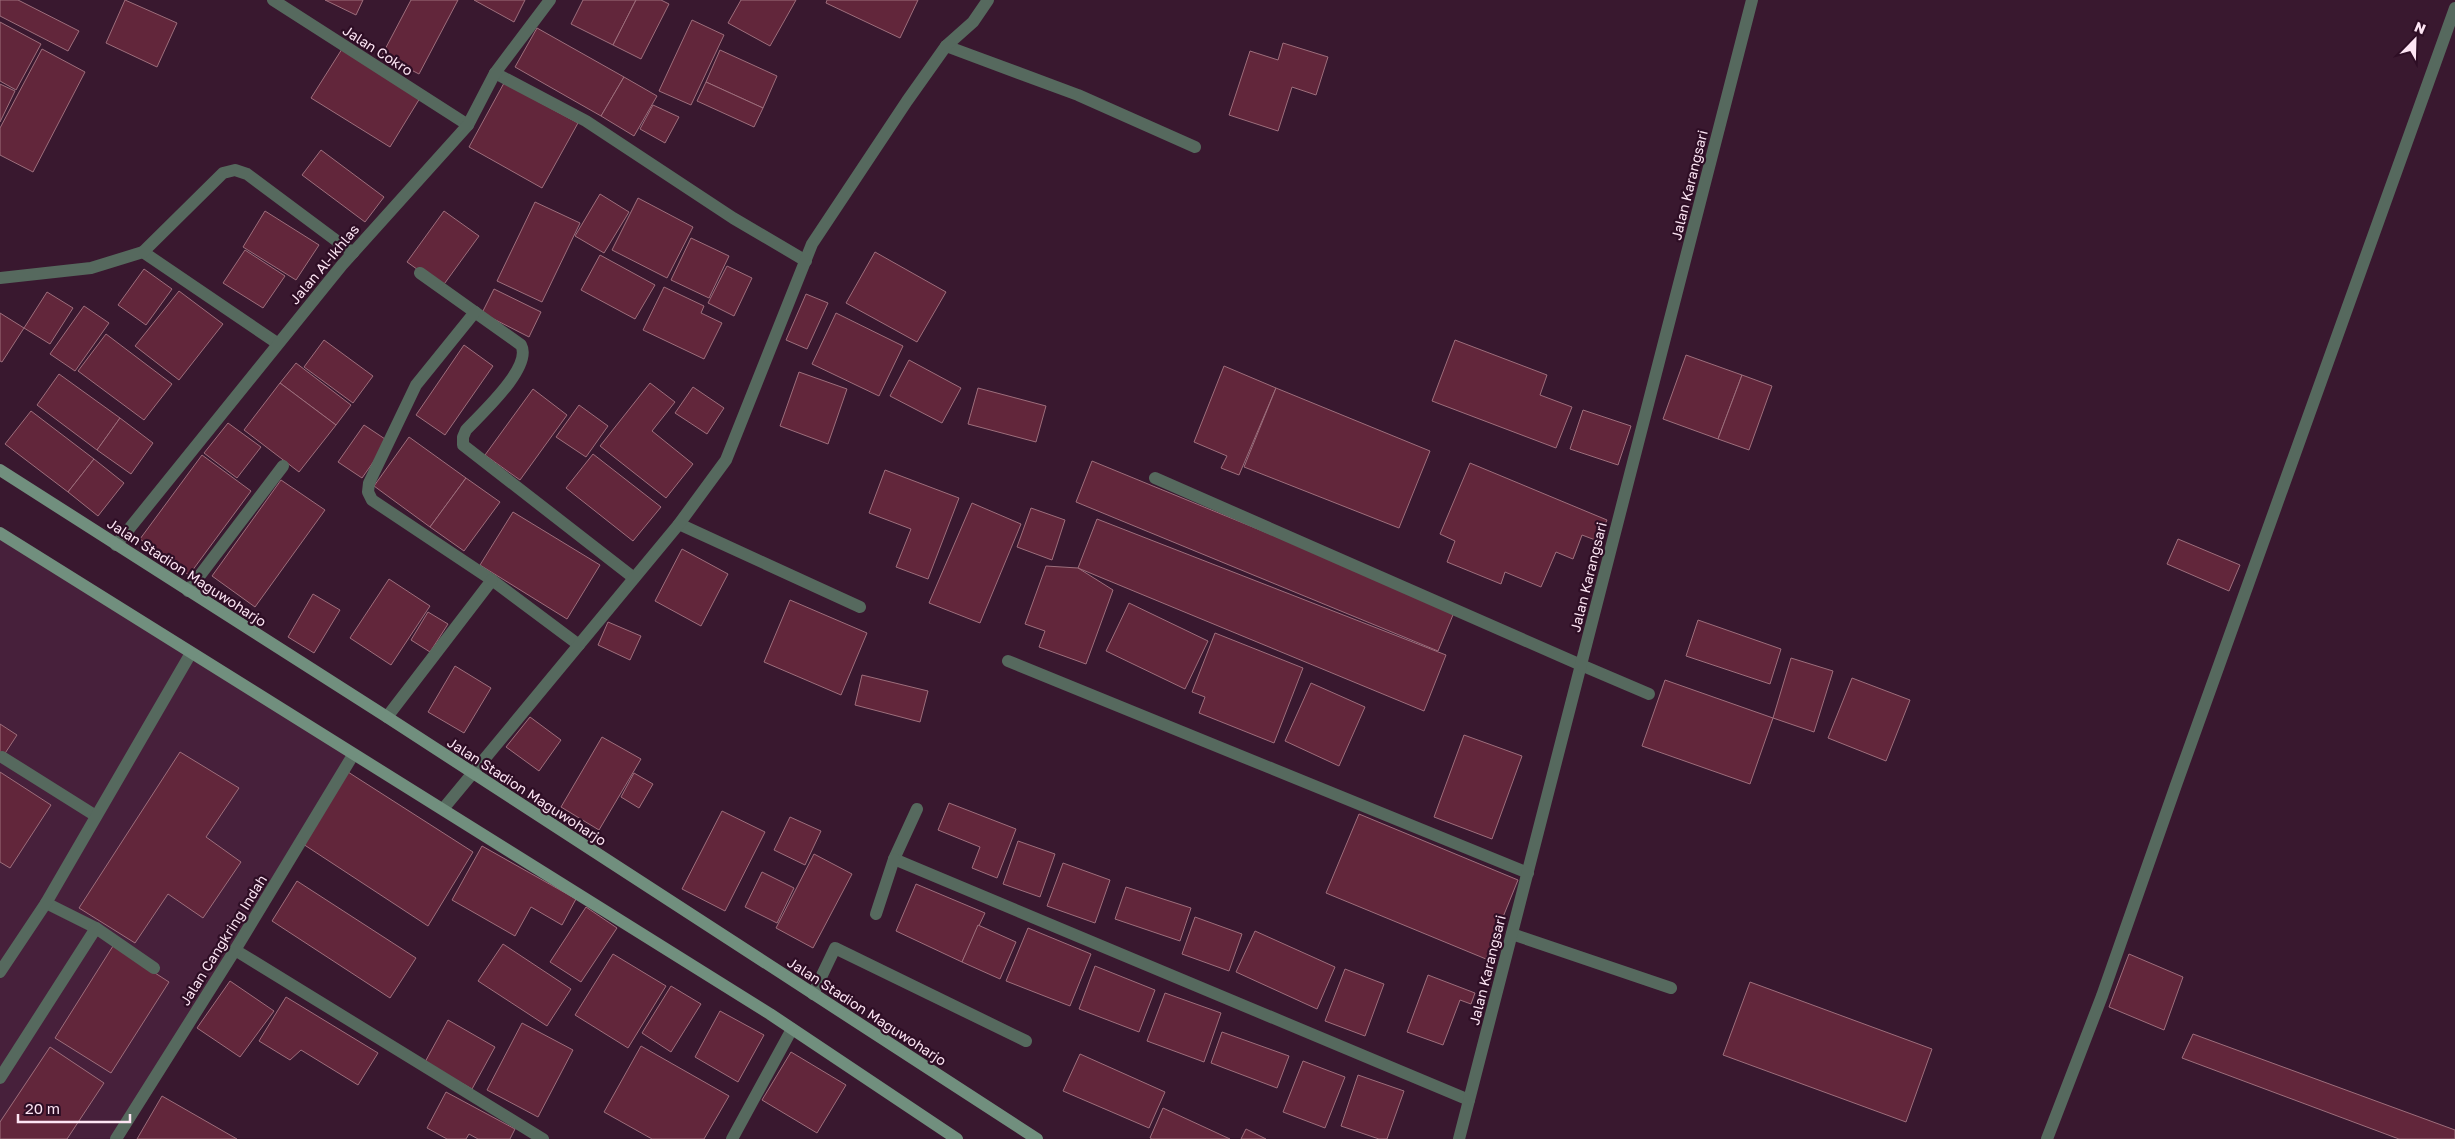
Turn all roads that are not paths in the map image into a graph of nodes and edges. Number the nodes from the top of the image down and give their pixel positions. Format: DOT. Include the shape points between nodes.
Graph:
graph roads {
  1 [pos="273,0"];
  2 [pos="550,0"];
  3 [pos="988,0"];
  4 [pos="1752,0"];
  5 [pos="2455,8"];
  6 [pos="946,46"];
  7 [pos="495,73"];
  8 [pos="468,126"];
  9 [pos="1195,147"];
  10 [pos="143,252"];
  11 [pos="353,253"];
  12 [pos="806,261"];
  13 [pos="420,273"];
  14 [pos="0,278"];
  15 [pos="474,312"];
  16 [pos="277,343"];
  17 [pos="283,466"];
  18 [pos="0,470"];
  19 [pos="1155,478"];
  20 [pos="679,524"];
  21 [pos="0,533"];
  22 [pos="116,545"];
  23 [pos="634,578"];
  24 [pos="492,580"];
  25 [pos="188,591"];
  26 [pos="860,607"];
  27 [pos="579,645"];
  28 [pos="191,653"];
  29 [pos="1008,660"];
  30 [pos="1581,665"];
  31 [pos="1649,694"];
  32 [pos="387,717"];
  33 [pos="353,755"];
  34 [pos="2,757"];
  35 [pos="472,774"];
  36 [pos="443,809"];
  37 [pos="917,809"];
  38 [pos="96,816"];
  39 [pos="894,859"];
  40 [pos="1528,873"];
  41 [pos="46,903"];
  42 [pos="876,914"];
  43 [pos="96,928"];
  44 [pos="1512,934"];
  45 [pos="235,950"];
  46 [pos="154,968"];
  47 [pos="0,972"];
  48 [pos="1671,988"];
  49 [pos="813,994"];
  50 [pos="792,1029"];
  51 [pos="1026,1042"];
  52 [pos="0,1078"];
  53 [pos="1469,1100"];
  54 [pos="116,1139"];
  55 [pos="543,1139"];
  56 [pos="732,1139"];
  57 [pos="957,1139"];
  58 [pos="1037,1139"];
  59 [pos="1459,1139"];
  60 [pos="2047,1139"];
  1 -- 8 [label="street, Jalan Cokro"];
  2 -- 7 [label="street, Jalan Al-Ikhlas"];
  3 -- 6 [label="street" via="973,22"];
  4 -- 30 [label="street, Jalan Karangsari"];
  5 -- 60 [label="street" via="2102,996"];
  6 -- 9 [label="street" via="1078,95"];
  6 -- 12 [label="street" via="812,244"];
  7 -- 8 [label="street, Jalan Al-Ikhlas"];
  7 -- 12 [label="street" via="586,121 732,218"];
  8 -- 11 [label="street, Jalan Al-Ikhlas"];
  10 -- 11 [label="street" via="224,173 235,170 247,174"];
  10 -- 14 [label="street" via="91,268"];
  10 -- 16 [label="street"];
  11 -- 16 [label="street, Jalan Al-Ikhlas"];
  12 -- 20 [label="street" via="726,460"];
  13 -- 15 [label="street"];
  15 -- 23 [label="street" via="521,345 524,352 521,364 507,385 466,430 463,445"];
  15 -- 24 [label="street" via="416,385 372,475 368,492 372,500"];
  16 -- 22 [label="street, Jalan Al-Ikhlas"];
  17 -- 25 [label="street"];
  18 -- 22 [label="main road, Jalan Stadion Maguwoharjo"];
  19 -- 30 [label="street"];
  20 -- 23 [label="street"];
  20 -- 26 [label="street"];
  21 -- 28 [label="main road"];
  22 -- 25 [label="main road, Jalan Stadion Maguwoharjo"];
  23 -- 27 [label="street"];
  24 -- 27 [label="street"];
  24 -- 32 [label="street"];
  25 -- 32 [label="main road, Jalan Stadion Maguwoharjo"];
  27 -- 35 [label="street"];
  28 -- 33 [label="main road"];
  28 -- 38 [label="street"];
  29 -- 40 [label="street"];
  30 -- 31 [label="street"];
  30 -- 40 [label="street, Jalan Karangsari"];
  32 -- 35 [label="main road, Jalan Stadion Maguwoharjo"];
  33 -- 36 [label="main road"];
  33 -- 45 [label="street, Jalan Cangkring Indah"];
  34 -- 38 [label="street"];
  35 -- 36 [label="street"];
  35 -- 49 [label="main road, Jalan Stadion Maguwoharjo"];
  36 -- 50 [label="main road"];
  37 -- 39 [label="street"];
  38 -- 41 [label="street"];
  39 -- 42 [label="street"];
  39 -- 53 [label="street"];
  40 -- 44 [label="street, Jalan Karangsari"];
  41 -- 43 [label="street"];
  41 -- 47 [label="street"];
  43 -- 46 [label="street"];
  43 -- 52 [label="street"];
  44 -- 48 [label="street"];
  44 -- 53 [label="street, Jalan Karangsari"];
  45 -- 54 [label="street, Jalan Cangkring Indah"];
  45 -- 55 [label="street"];
  49 -- 51 [label="street" via="835,948"];
  49 -- 58 [label="main road, Jalan Stadion Maguwoharjo"];
  50 -- 56 [label="street"];
  50 -- 57 [label="main road"];
  53 -- 59 [label="street, Jalan Karangsari"];
}
